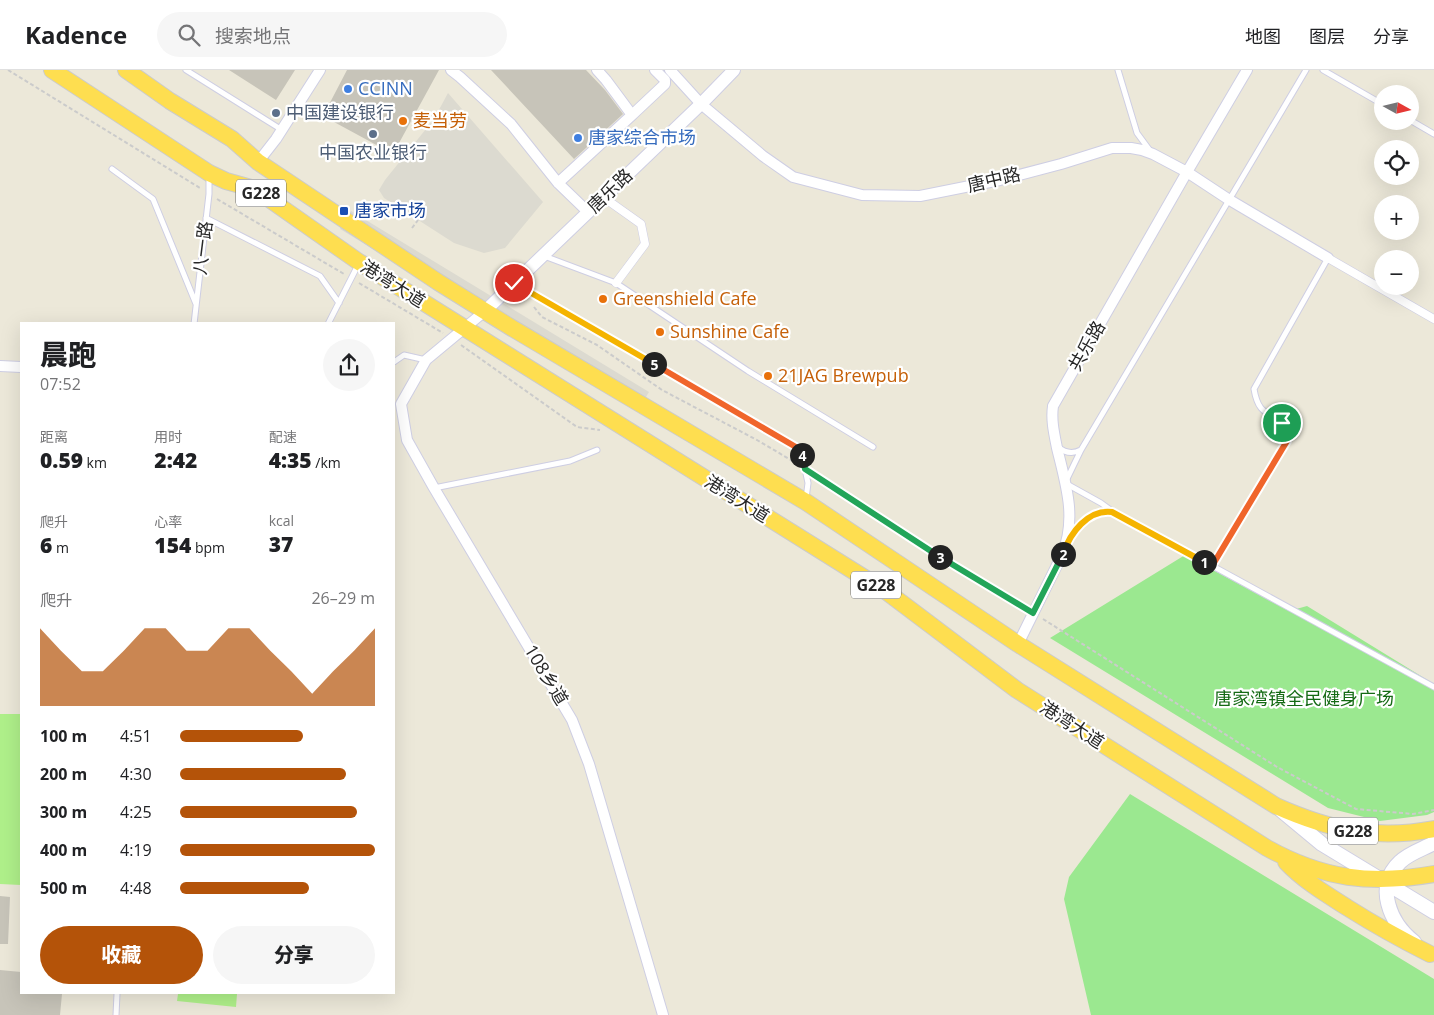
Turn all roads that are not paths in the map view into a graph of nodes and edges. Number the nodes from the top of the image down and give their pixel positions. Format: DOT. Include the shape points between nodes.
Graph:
graph roads {
  1 [pos="52,70"];
  2 [pos="126,70"];
  3 [pos="186,70"];
  4 [pos="320,70"];
  5 [pos="451,70"];
  6 [pos="597,70"];
  7 [pos="655,70"];
  8 [pos="670,70"];
  9 [pos="734,70"];
  10 [pos="1118,70"];
  11 [pos="1247,70"];
  12 [pos="1306,70"];
  13 [pos="1323,70"];
  14 [pos="464,73"];
  15 [pos="1374,99"];
  16 [pos="701,104"];
  17 [pos="632,115"];
  18 [pos="1419,125"];
  19 [pos="282,130"];
  20 [pos="1434,134"];
  21 [pos="1153,154"];
  22 [pos="258,162"];
  23 [pos="112,170"];
  24 [pos="1187,172"];
  25 [pos="209,173"];
  26 [pos="558,183"];
  27 [pos="603,197"];
  28 [pos="1228,199"];
  29 [pos="588,212"];
  30 [pos="206,218"];
  31 [pos="542,256"];
  32 [pos="1328,258"];
  33 [pos="359,262"];
  34 [pos="514,283"];
  35 [pos="616,283"];
  36 [pos="339,303"];
  37 [pos="196,304"];
  38 [pos="484,311"];
  39 [pos="1434,319"];
  40 [pos="194,322"];
  41 [pos="329,322"];
  42 [pos="458,333"];
  43 [pos="426,360"];
  44 [pos="395,361"];
  45 [pos="0,366"];
  46 [pos="20,367"];
  47 [pos="1057,445"];
  48 [pos="873,447"];
  49 [pos="597,450"];
  50 [pos="1081,450"];
  51 [pos="1065,483"];
  52 [pos="434,488"];
  53 [pos="806,502"];
  54 [pos="1112,512"];
  55 [pos="1067,543"];
  56 [pos="1212,566"];
  57 [pos="1018,644"];
  58 [pos="1434,687"];
  59 [pos="1276,806"];
  60 [pos="1434,829"];
  61 [pos="1434,843"];
  62 [pos="1279,855"];
  63 [pos="1434,874"];
  64 [pos="1385,880"];
  65 [pos="1434,912"];
  66 [pos="1432,956"];
  67 [pos="117,994"];
  68 [pos="116,1015"];
  69 [pos="662,1015"];
  1 -- 25 [label="highway, 港湾大道 / G228"];
  2 -- 22 [label="highway, 港湾大道 / G228" via="232,139"];
  3 -- 19 [label="lane"];
  4 -- 19 [label="street"];
  5 -- 14 [label="street"];
  6 -- 17 [label="street"];
  7 -- 17 [label="street" via="664,84"];
  8 -- 16 [label="street, 唐中路"];
  9 -- 16 [label="street, 唐乐路"];
  10 -- 21 [label="lane" via="1138,133"];
  11 -- 24 [label="street, 共乐路"];
  12 -- 28 [label="lane"];
  13 -- 15 [label="lane"];
  14 -- 26 [label="street" via="511,124"];
  16 -- 21 [label="street, 唐中路" via="793,177 862,195 920,196 1000,180 1112,148 1130,148"];
  16 -- 27 [label="street, 唐乐路"];
  17 -- 26 [label="street"];
  18 -- 20 [label="lane"];
  19 -- 22 [label="street"];
  21 -- 24 [label="street, 唐中路"];
  22 -- 38 [label="highway, 港湾大道 / G228"];
  23 -- 37 [label="lane" via="153,199"];
  24 -- 28 [label="street, 唐中路"];
  24 -- 47 [label="street, 共乐路" via="1053,406 1052,423"];
  25 -- 30 [label="lane, 八一路"];
  25 -- 33 [label="highway, 港湾大道 / G228" via="255,189"];
  26 -- 29 [label="street"];
  27 -- 29 [label="street, 唐乐路"];
  27 -- 35 [label="street" via="641,224 645,244"];
  28 -- 32 [label="street, 唐中路"];
  28 -- 50 [label="lane"];
  29 -- 31 [label="street, 唐乐路"];
  30 -- 36 [label="lane" via="320,276"];
  30 -- 37 [label="lane, 八一路"];
  31 -- 34 [label="street, 唐乐路"];
  31 -- 35 [label="lane"];
  32 -- 39 [label="street"];
  32 -- 56 [label="lane" via="1254,389 1260,407 1286,427 1287,441"];
  33 -- 36 [label="lane"];
  33 -- 42 [label="highway, 港湾大道 / G228"];
  34 -- 38 [label="street, 唐乐路"];
  34 -- 53 [label="lane" via="801,450 808,483"];
  35 -- 48 [label="lane" via="748,371"];
  36 -- 41 [label="lane"];
  37 -- 40 [label="lane, 八一路"];
  38 -- 42 [label="street, 108乡道"];
  38 -- 53 [label="highway, 港湾大道 / G228"];
  42 -- 43 [label="street, 108乡道"];
  42 -- 62 [label="highway, 港湾大道 / G228" via="887,592 1017,690"];
  43 -- 44 [label="lane" via="404,355"];
  43 -- 52 [label="street, 108乡道" via="401,404 407,440"];
  45 -- 46 [label="street"];
  47 -- 50 [label="lane" via="1068,452"];
  47 -- 51 [label="street, 共乐路"];
  49 -- 52 [label="lane" via="570,461"];
  50 -- 51 [label="lane"];
  51 -- 54 [label="lane"];
  51 -- 55 [label="street, 共乐路" via="1070,505"];
  52 -- 69 [label="street, 108乡道" via="572,720 589,764"];
  53 -- 57 [label="highway, 港湾大道 / G228"];
  54 -- 55 [label="lane" via="1090,516"];
  54 -- 56 [label="lane"];
  55 -- 57 [label="street, 共乐路"];
  56 -- 58 [label="lane"];
  57 -- 59 [label="highway, 港湾大道 / G228"];
  59 -- 60 [label="highway, 港湾大道 / G228" via="1329,826 1364,833"];
  59 -- 64 [label="main road" via="1322,844"];
  61 -- 64 [label="main road" via="1403,859"];
  62 -- 64 [label="highway, 港湾大道 / G228" via="1330,874"];
  62 -- 66 [label="highway" via="1313,886"];
  63 -- 64 [label="highway, 港湾大道 / G228"];
  64 -- 65 [label="main road"];
  64 -- 66 [label="main road" via="1387,899 1396,923"];
  67 -- 68 [label="lane"];
}
